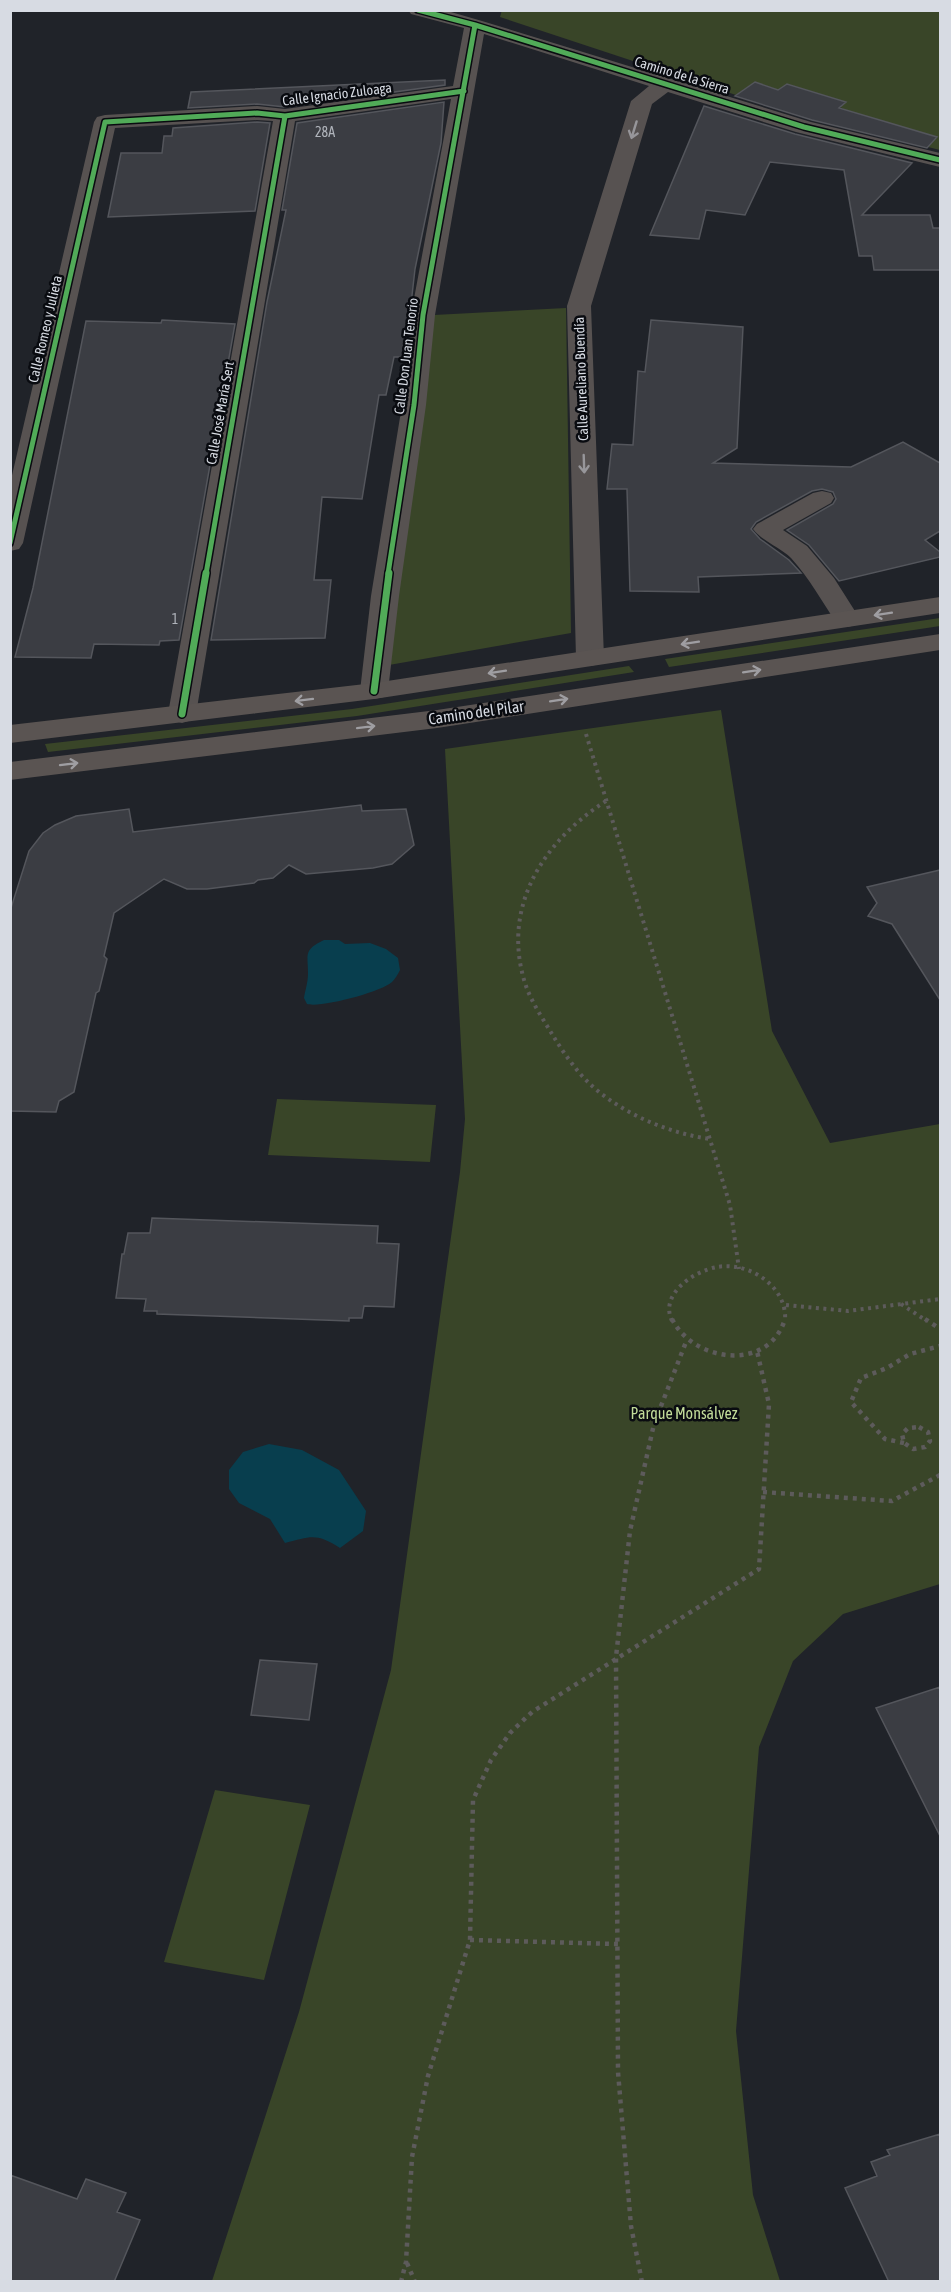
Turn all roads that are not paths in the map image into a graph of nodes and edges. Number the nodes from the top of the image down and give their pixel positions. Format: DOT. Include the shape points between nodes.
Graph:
graph roads {
  1 [pos="418,10"];
  2 [pos="475,25"];
  3 [pos="665,84"];
  4 [pos="464,91"];
  5 [pos="285,116"];
  6 [pos="105,122"];
  7 [pos="940,160"];
  8 [pos="822,498"];
  9 [pos="10,543"];
  10 [pos="940,605"];
  11 [pos="847,619"];
  12 [pos="940,642"];
  13 [pos="590,658"];
  14 [pos="374,691"];
  15 [pos="182,714"];
  16 [pos="10,734"];
  17 [pos="10,771"];
  1 -- 2 [label="street, Camino de la Sierra"];
  2 -- 3 [label="street, Camino de la Sierra"];
  2 -- 4 [label="street, Calle Don Juan Tenorio"];
  3 -- 7 [label="street, Camino de la Sierra" via="804,127"];
  3 -- 13 [label="street, Calle Aureliano Buendía, one-way" via="642,101 579,306"];
  4 -- 5 [label="street, Calle Ignacio Zuloaga"];
  4 -- 14 [label="street, Calle Don Juan Tenorio" via="423,315"];
  5 -- 6 [label="street, Calle Ignacio Zuloaga" via="257,113"];
  5 -- 15 [label="street, Calle José María Sert"];
  6 -- 9 [label="street, Calle Romeo y Julieta"];
  8 -- 11 [label="lane" via="766,529 798,551 825,583"];
  10 -- 11 [label="main road, one-way"];
  11 -- 13 [label="main road, one-way"];
  17 -- 12 [label="main road, Camino del Pilar, one-way" via="437,718"];
  13 -- 14 [label="main road, one-way"];
  14 -- 15 [label="main road, one-way"];
  15 -- 16 [label="main road"];
}
